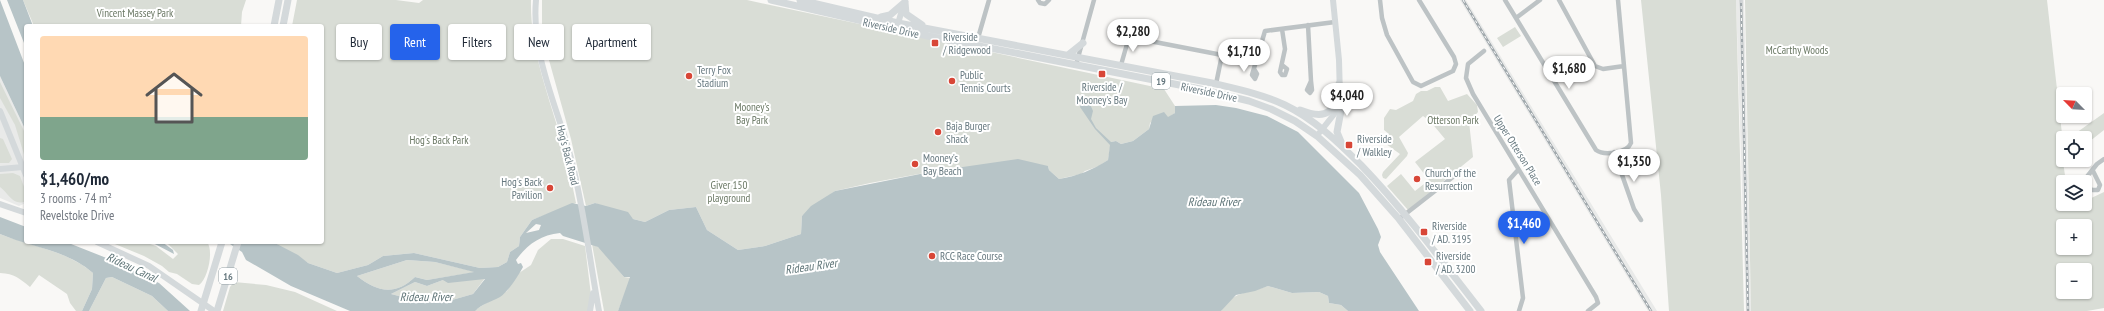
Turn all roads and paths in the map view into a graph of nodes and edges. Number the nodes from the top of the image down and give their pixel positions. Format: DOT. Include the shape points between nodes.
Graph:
graph roads {
  1 [pos="279,0"];
  2 [pos="288,0"];
  3 [pos="536,0"];
  4 [pos="771,0"];
  5 [pos="800,0"];
  6 [pos="989,0"];
  7 [pos="1038,0"];
  8 [pos="1049,0"];
  9 [pos="1094,0"];
  10 [pos="1333,0"];
  11 [pos="1380,0"];
  12 [pos="1419,0"];
  13 [pos="1505,0"];
  14 [pos="1540,0"];
  15 [pos="1559,0"];
  16 [pos="1618,0"];
  17 [pos="905,1"];
  18 [pos="878,17"];
  19 [pos="1516,18"];
  20 [pos="1335,22"];
  21 [pos="274,24"];
  22 [pos="283,24"];
  23 [pos="1308,25"];
  24 [pos="898,26"];
  25 [pos="927,28"];
  26 [pos="1282,28"];
  27 [pos="978,38"];
  28 [pos="1083,43"];
  29 [pos="1484,52"];
  30 [pos="1068,55"];
  31 [pos="1079,57"];
  32 [pos="1087,58"];
  33 [pos="1339,60"];
  34 [pos="1076,65"];
  35 [pos="1121,65"];
  36 [pos="1282,65"];
  37 [pos="1624,66"];
  38 [pos="1254,69"];
  39 [pos="1311,81"];
  40 [pos="1216,84"];
  41 [pos="1339,84"];
  42 [pos="1343,100"];
  43 [pos="1286,105"];
  44 [pos="0,111"];
  45 [pos="1324,130"];
  46 [pos="1318,137"];
  47 [pos="1345,150"];
  48 [pos="1614,152"];
  49 [pos="2104,159"];
  50 [pos="22,167"];
  51 [pos="0,169"];
  52 [pos="1518,170"];
  53 [pos="24,171"];
  54 [pos="2093,171"];
  55 [pos="1458,172"];
  56 [pos="0,204"];
  57 [pos="9,207"];
  58 [pos="24,208"];
  59 [pos="24,212"];
  60 [pos="1405,214"];
  61 [pos="1399,219"];
  62 [pos="1641,220"];
  63 [pos="100,244"];
  64 [pos="221,244"];
  65 [pos="237,244"];
  66 [pos="593,278"];
  67 [pos="201,311"];
  68 [pos="216,311"];
  69 [pos="590,311"];
  70 [pos="598,311"];
  71 [pos="1470,311"];
  72 [pos="1481,311"];
  73 [pos="1519,311"];
  74 [pos="1588,311"];
  1 -- 21 [label="main road"];
  2 -- 22 [label="main road"];
  3 -- 66 [label="main road, Hog's Back Road" via="539,52 566,140"];
  4 -- 24 [label="main road, Riverside Drive / 19"];
  5 -- 18 [label="main road, Riverside Drive / 19"];
  6 -- 27 [label="street"];
  7 -- 8 [label="street" via="1044,4"];
  9 -- 28 [label="street"];
  10 -- 20 [label="main road"];
  11 -- 12 [label="street" via="1384,26 1413,82 1421,86 1453,71 1456,66 1455,59"];
  13 -- 19 [label="street"];
  14 -- 19 [label="street"];
  15 -- 37 [label="street" via="1595,66 1603,69"];
  16 -- 37 [label="street"];
  17 -- 18 [label="main road" via="890,15"];
  17 -- 24 [label="main road"];
  17 -- 25 [label="main road" via="906,14"];
  18 -- 24 [label="main road, Riverside Drive / 19"];
  19 -- 48 [label="street" via="1596,150 1604,154"];
  20 -- 23 [label="street"];
  20 -- 33 [label="main road"];
  23 -- 26 [label="street"];
  23 -- 39 [label="street"];
  24 -- 25 [label="main road, Riverside Drive / 19"];
  24 -- 34 [label="main road, Riverside Drive / 19"];
  25 -- 27 [label="main road, Riverside Drive / 19"];
  26 -- 36 [label="street" via="1285,49"];
  26 -- 38 [label="street" via="1265,31"];
  27 -- 30 [label="main road, Riverside Drive / 19"];
  28 -- 30 [label="main road"];
  28 -- 31 [label="street"];
  28 -- 32 [label="main road"];
  29 -- 52 [label="street, Upper Otterson Place" via="1468,64 1466,78"];
  30 -- 31 [label="main road, Riverside Drive / 19"];
  31 -- 32 [label="main road, Riverside Drive / 19"];
  31 -- 34 [label="street"];
  32 -- 35 [label="main road, Riverside Drive / 19"];
  33 -- 41 [label="main road"];
  33 -- 42 [label="main road"];
  34 -- 46 [label="main road, Riverside Drive / 19" via="1249,101 1285,116"];
  35 -- 40 [label="main road, Riverside Drive / 19"];
  35 -- 40 [label="street" via="1130,37 1222,55"];
  37 -- 48 [label="street" via="1631,142 1630,146"];
  40 -- 43 [label="main road, Riverside Drive / 19" via="1254,93"];
  41 -- 43 [label="main road" via="1336,102 1326,114 1314,115"];
  41 -- 45 [label="main road" via="1340,97 1337,107"];
  42 -- 45 [label="main road" via="1337,116"];
  42 -- 47 [label="main road" via="1337,132"];
  43 -- 45 [label="main road, Riverside Drive / 19"];
  44 -- 50 [label="main road"];
  45 -- 46 [label="main road"];
  45 -- 47 [label="main road, Riverside Drive / 19"];
  46 -- 61 [label="main road, Riverside Drive / 19" via="1360,175"];
  47 -- 60 [label="main road, Riverside Drive / 19"];
  48 -- 62 [label="street" via="1634,209"];
  49 -- 54 [label="street"];
  50 -- 51 [label="main road"];
  50 -- 53 [label="main road"];
  52 -- 73 [label="street" via="1509,180 1523,298"];
  52 -- 74 [label="street, Upper Otterson Place" via="1598,303"];
  55 -- 60 [label="street"];
  56 -- 57 [label="main road"];
  57 -- 58 [label="main road"];
  57 -- 59 [label="main road"];
  60 -- 61 [label="street"];
  60 -- 72 [label="main road, Riverside Drive / 19"];
  61 -- 71 [label="main road, Riverside Drive / 19"];
  63 -- 68 [label="main road" via="143,263"];
  64 -- 67 [label="main road, 16"];
  65 -- 68 [label="main road, 16"];
  66 -- 69 [label="main road"];
  66 -- 70 [label="main road, Hog's Back Road"];
}
